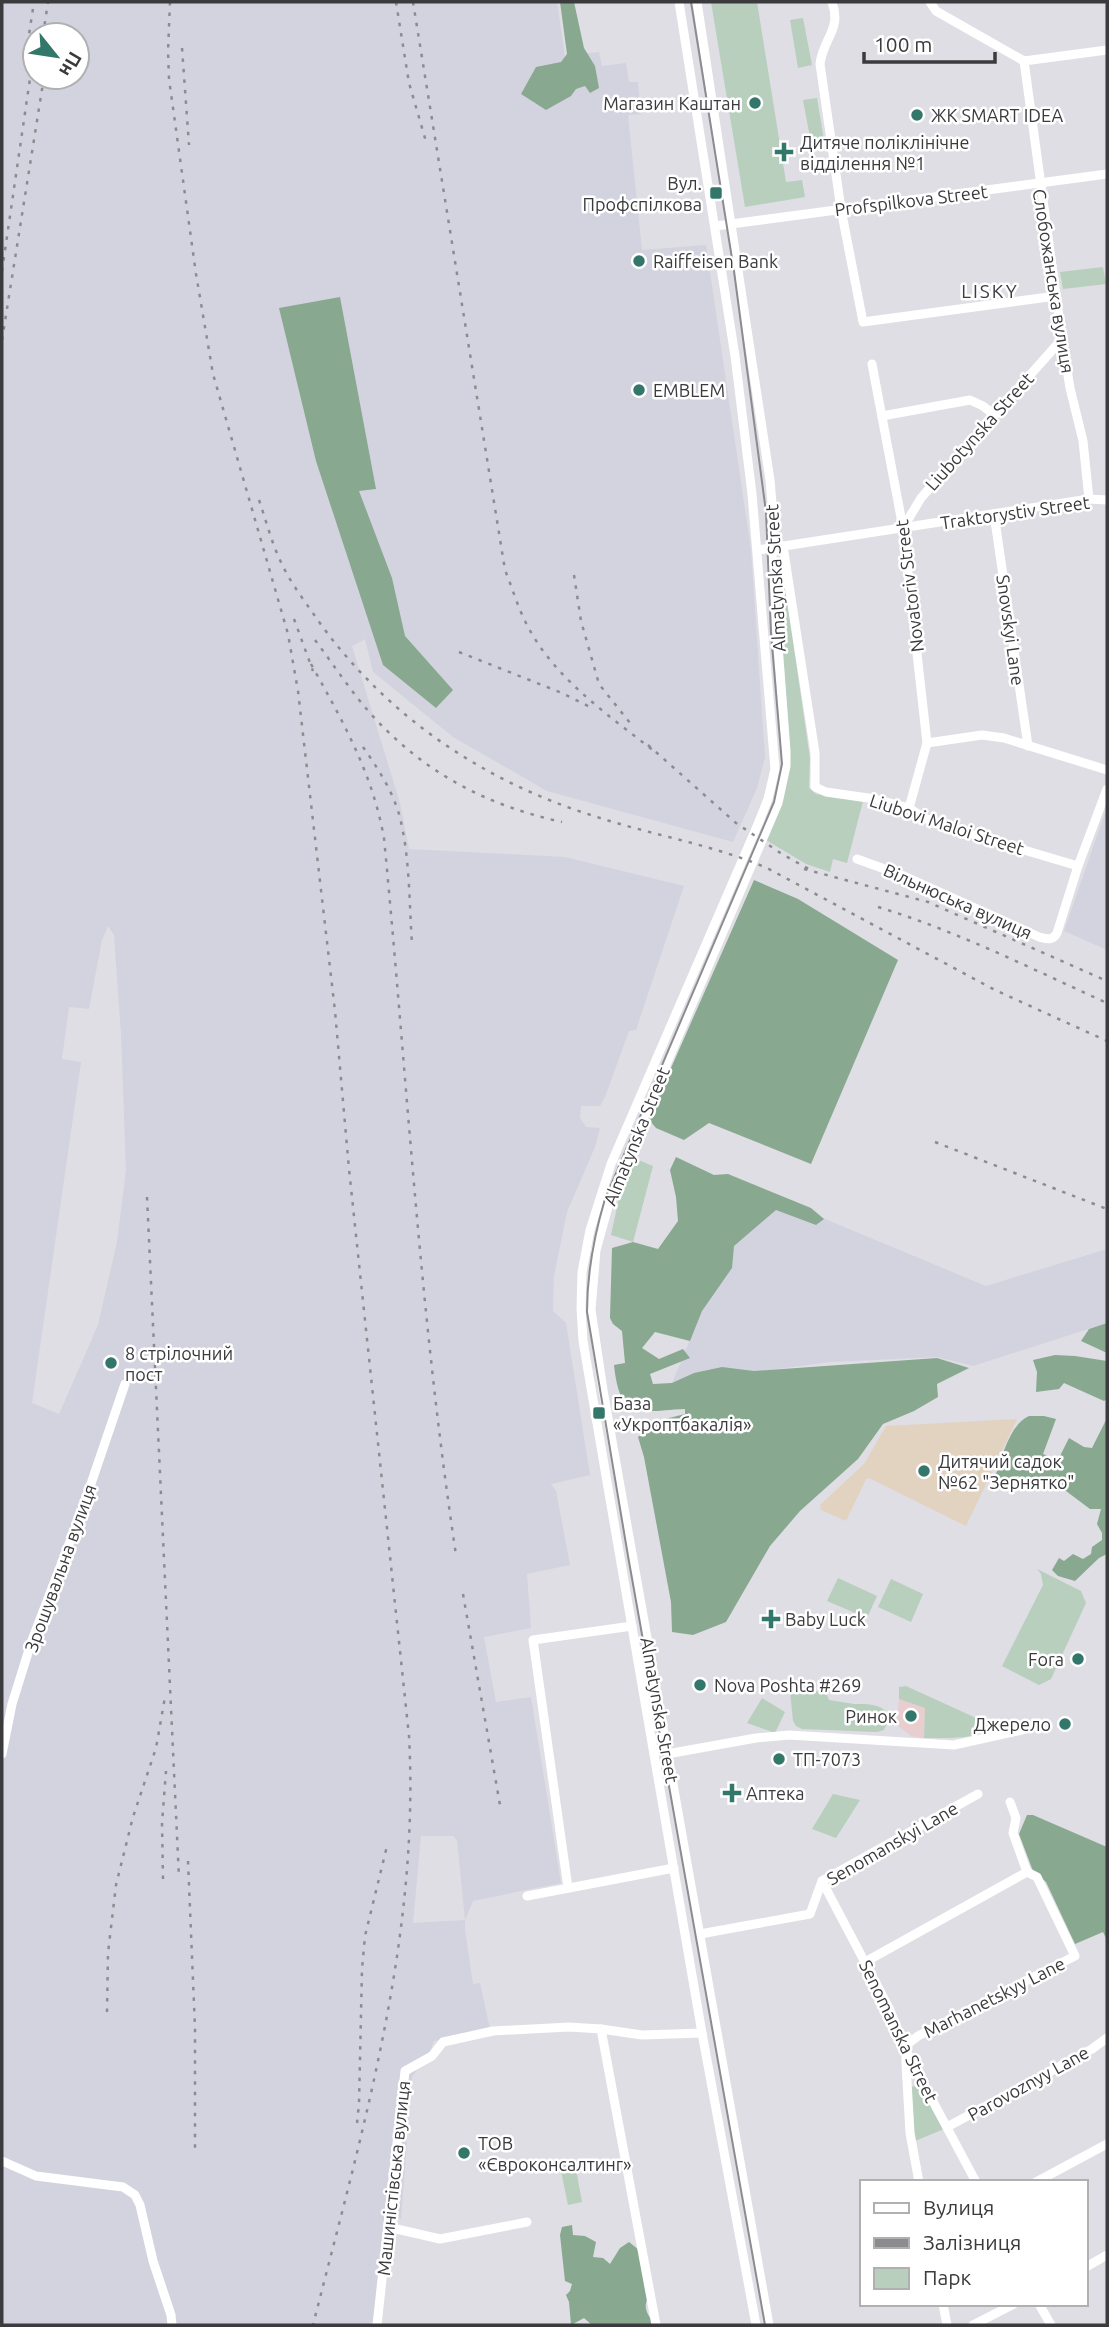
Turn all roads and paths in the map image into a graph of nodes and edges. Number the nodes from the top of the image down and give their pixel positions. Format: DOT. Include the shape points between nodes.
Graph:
graph roads {
  1 [pos="679,2"];
  2 [pos="697,2"];
  3 [pos="832,2"];
  4 [pos="930,2"];
  5 [pos="1107,50"];
  6 [pos="1024,61"];
  7 [pos="1107,174"];
  8 [pos="1039,184"];
  9 [pos="842,209"];
  10 [pos="732,224"];
  11 [pos="716,226"];
  12 [pos="1056,296"];
  13 [pos="1062,339"];
  14 [pos="872,364"];
  15 [pos="993,414"];
  16 [pos="882,416"];
  17 [pos="1089,499"];
  18 [pos="1107,500"];
  19 [pos="994,514"];
  20 [pos="903,528"];
  21 [pos="783,546"];
  22 [pos="772,547"];
  23 [pos="758,550"];
  24 [pos="927,743"];
  25 [pos="1028,746"];
  26 [pos="1107,770"];
  27 [pos="815,787"];
  28 [pos="1107,789"];
  29 [pos="909,808"];
  30 [pos="762,827"];
  31 [pos="857,859"];
  32 [pos="1077,866"];
  33 [pos="726,910"];
  34 [pos="125,1384"];
  35 [pos="632,1626"];
  36 [pos="1022,1730"];
  37 [pos="2,1754"];
  38 [pos="667,1754"];
  39 [pos="978,1794"];
  40 [pos="1010,1802"];
  41 [pos="674,1868"];
  42 [pos="1027,1872"];
  43 [pos="822,1881"];
  44 [pos="568,1888"];
  45 [pos="527,1896"];
  46 [pos="700,1934"];
  47 [pos="865,1962"];
  48 [pos="601,2029"];
  49 [pos="702,2033"];
  50 [pos="1107,2038"];
  51 [pos="906,2051"];
  52 [pos="947,2127"];
  53 [pos="1107,2144"];
  54 [pos="2,2161"];
  55 [pos="919,2180"];
  56 [pos="975,2180"];
  57 [pos="1040,2180"];
  58 [pos="527,2222"];
  59 [pos="388,2227"];
  60 [pos="1107,2255"];
  61 [pos="1088,2266"];
  62 [pos="943,2306"];
  63 [pos="1010,2306"];
  64 [pos="1041,2306"];
  65 [pos="172,2325"];
  66 [pos="377,2325"];
  67 [pos="656,2325"];
  68 [pos="756,2325"];
  69 [pos="769,2325"];
  70 [pos="947,2325"];
  71 [pos="973,2325"];
  72 [pos="1051,2325"];
  1 -- 11 [label="street, Almatynska Street"];
  2 -- 10 [label="street, Almatynska Street"];
  3 -- 9 [label="street" via="836,22 820,64"];
  4 -- 6 [label="street" via="936,11"];
  5 -- 6 [label="street"];
  6 -- 8 [label="street, Слобожанська вулиця"];
  7 -- 8 [label="street, Profspilkova Street"];
  8 -- 9 [label="street, Profspilkova Street"];
  8 -- 12 [label="street, Слобожанська вулиця"];
  9 -- 10 [label="street, Profspilkova Street"];
  9 -- 12 [label="street" via="863,322"];
  10 -- 11 [label="street, Profspilkova Street"];
  10 -- 22 [label="street, Almatynska Street" via="770,480"];
  11 -- 23 [label="street, Almatynska Street"];
  12 -- 13 [label="street, Слобожанська вулиця"];
  13 -- 15 [label="street, Liubotynska Street"];
  13 -- 17 [label="street, Слобожанська вулиця" via="1083,441"];
  14 -- 16 [label="street, Novatoriv Street"];
  15 -- 16 [label="street" via="970,400"];
  15 -- 20 [label="street, Liubotynska Street" via="920,498"];
  16 -- 20 [label="street, Novatoriv Street"];
  17 -- 18 [label="street, Traktorystiv Street"];
  17 -- 19 [label="street, Traktorystiv Street"];
  19 -- 20 [label="street, Traktorystiv Street"];
  19 -- 25 [label="street, Snovskyi Lane"];
  20 -- 21 [label="street, Traktorystiv Street"];
  20 -- 24 [label="street, Novatoriv Street"];
  21 -- 22 [label="street, Traktorystiv Street"];
  21 -- 27 [label="street, Almatynska Street" via="815,753"];
  22 -- 23 [label="street, Traktorystiv Street"];
  22 -- 30 [label="street, Almatynska Street" via="786,766 778,803"];
  23 -- 30 [label="street, Almatynska Street" via="775,755"];
  24 -- 25 [label="street" via="982,735"];
  24 -- 29 [label="street, Novatoriv Street"];
  25 -- 26 [label="street"];
  27 -- 29 [label="street, Liubovi Maloi Street"];
  28 -- 32 [label="street"];
  29 -- 32 [label="street, Liubovi Maloi Street" via="950,828"];
  30 -- 33 [label="street, Almatynska Street"];
  31 -- 32 [label="street, Вільнюська вулиця" via="1048,940 1057,933"];
  33 -- 35 [label="street, Almatynska Street" via="611,1164 582,1272 583,1341"];
  33 -- 38 [label="street, Almatynska Street" via="620,1169 603,1220 592,1281 591,1318"];
  34 -- 37 [label="street, Зрошувальна вулиця" via="32,1640"];
  35 -- 41 [label="street, Almatynska Street"];
  35 -- 44 [label="street" via="533,1640"];
  36 -- 38 [label="street" via="954,1745 781,1735"];
  38 -- 46 [label="street, Almatynska Street"];
  39 -- 43 [label="street, Senomanskyi Lane"];
  40 -- 42 [label="street" via="1016,1818 1013,1833"];
  41 -- 44 [label="street"];
  41 -- 49 [label="street, Almatynska Street"];
  42 -- 47 [label="street"];
  42 -- 51 [label="street, Marhanetskyy Lane" via="1037,1877 1075,1956 918,2036"];
  43 -- 46 [label="street, Senomanskyi Lane" via="810,1914"];
  43 -- 47 [label="street, Senomanska Street"];
  44 -- 45 [label="street"];
  46 -- 69 [label="street, Almatynska Street"];
  47 -- 51 [label="street, Senomanska Street"];
  48 -- 49 [label="street, Машиністівська вулиця" via="642,2035"];
  48 -- 59 [label="street, Машиністівська вулиця" via="493,2031 443,2042 432,2056 408,2067"];
  48 -- 67 [label="street"];
  49 -- 68 [label="street, Almatynska Street"];
  50 -- 52 [label="street, Parovoznyy Lane"];
  51 -- 52 [label="street, Senomanska Street"];
  51 -- 55 [label="street" via="910,2133"];
  52 -- 56 [label="street, Senomanska Street"];
  53 -- 57 [label="street"];
  54 -- 65 [label="street" via="36,2176 130,2190 139,2205"];
  58 -- 59 [label="street" via="440,2239"];
  59 -- 66 [label="street, Машиністівська вулиця"];
  60 -- 61 [label="street"];
  62 -- 70 [label="street"];
  63 -- 71 [label="street"];
  64 -- 72 [label="street"];
}
